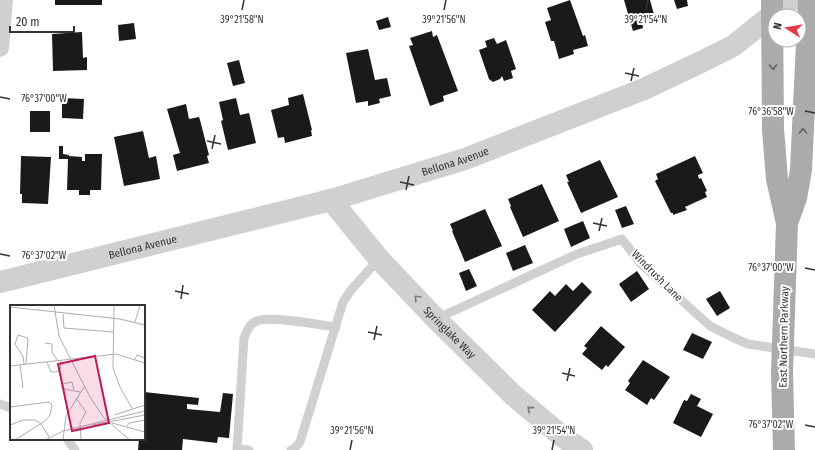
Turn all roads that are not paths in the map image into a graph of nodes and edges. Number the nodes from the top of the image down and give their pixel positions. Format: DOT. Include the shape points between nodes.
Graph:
graph roads {
  1 [pos="4,0"];
  2 [pos="790,0"];
  3 [pos="809,0"];
  4 [pos="772,7"];
  5 [pos="0,48"];
  6 [pos="331,200"];
  7 [pos="787,223"];
  8 [pos="379,259"];
  9 [pos="0,282"];
  10 [pos="436,319"];
  11 [pos="336,327"];
  12 [pos="783,349"];
  13 [pos="815,354"];
  14 [pos="0,404"];
  15 [pos="10,408"];
  16 [pos="68,440"];
  17 [pos="75,450"];
  18 [pos="249,450"];
  19 [pos="291,450"];
  20 [pos="582,450"];
  21 [pos="784,450"];
  1 -- 5 [label="street"];
  2 -- 4 [label="street, Bellona Avenue"];
  7 -- 3 [label="main road, East Northern Parkway, one-way" via="796,198 801,170"];
  4 -- 6 [label="street, Bellona Avenue" via="733,46 644,89 465,159"];
  4 -- 7 [label="main road, East Northern Parkway, one-way" via="773,129 777,179"];
  6 -- 8 [label="street, Springlake Way"];
  6 -- 9 [label="street, Bellona Avenue"];
  7 -- 12 [label="main road, East Northern Parkway"];
  10 -- 8 [label="street, Springlake Way, one-way"];
  8 -- 11 [label="lane" via="350,290"];
  10 -- 12 [label="lane, Windrush Lane" via="577,254 622,239 641,264 710,326 748,344"];
  20 -- 10 [label="street, Springlake Way, one-way" via="513,395"];
  11 -- 18 [label="lane" via="268,318 257,321 248,328 244,338 237,449"];
  11 -- 19 [label="lane" via="300,442"];
  12 -- 13 [label="lane, Windrush Lane"];
  12 -- 21 [label="main road, East Northern Parkway"];
  14 -- 15 [label="lane"];
  16 -- 17 [label="lane"];
}
